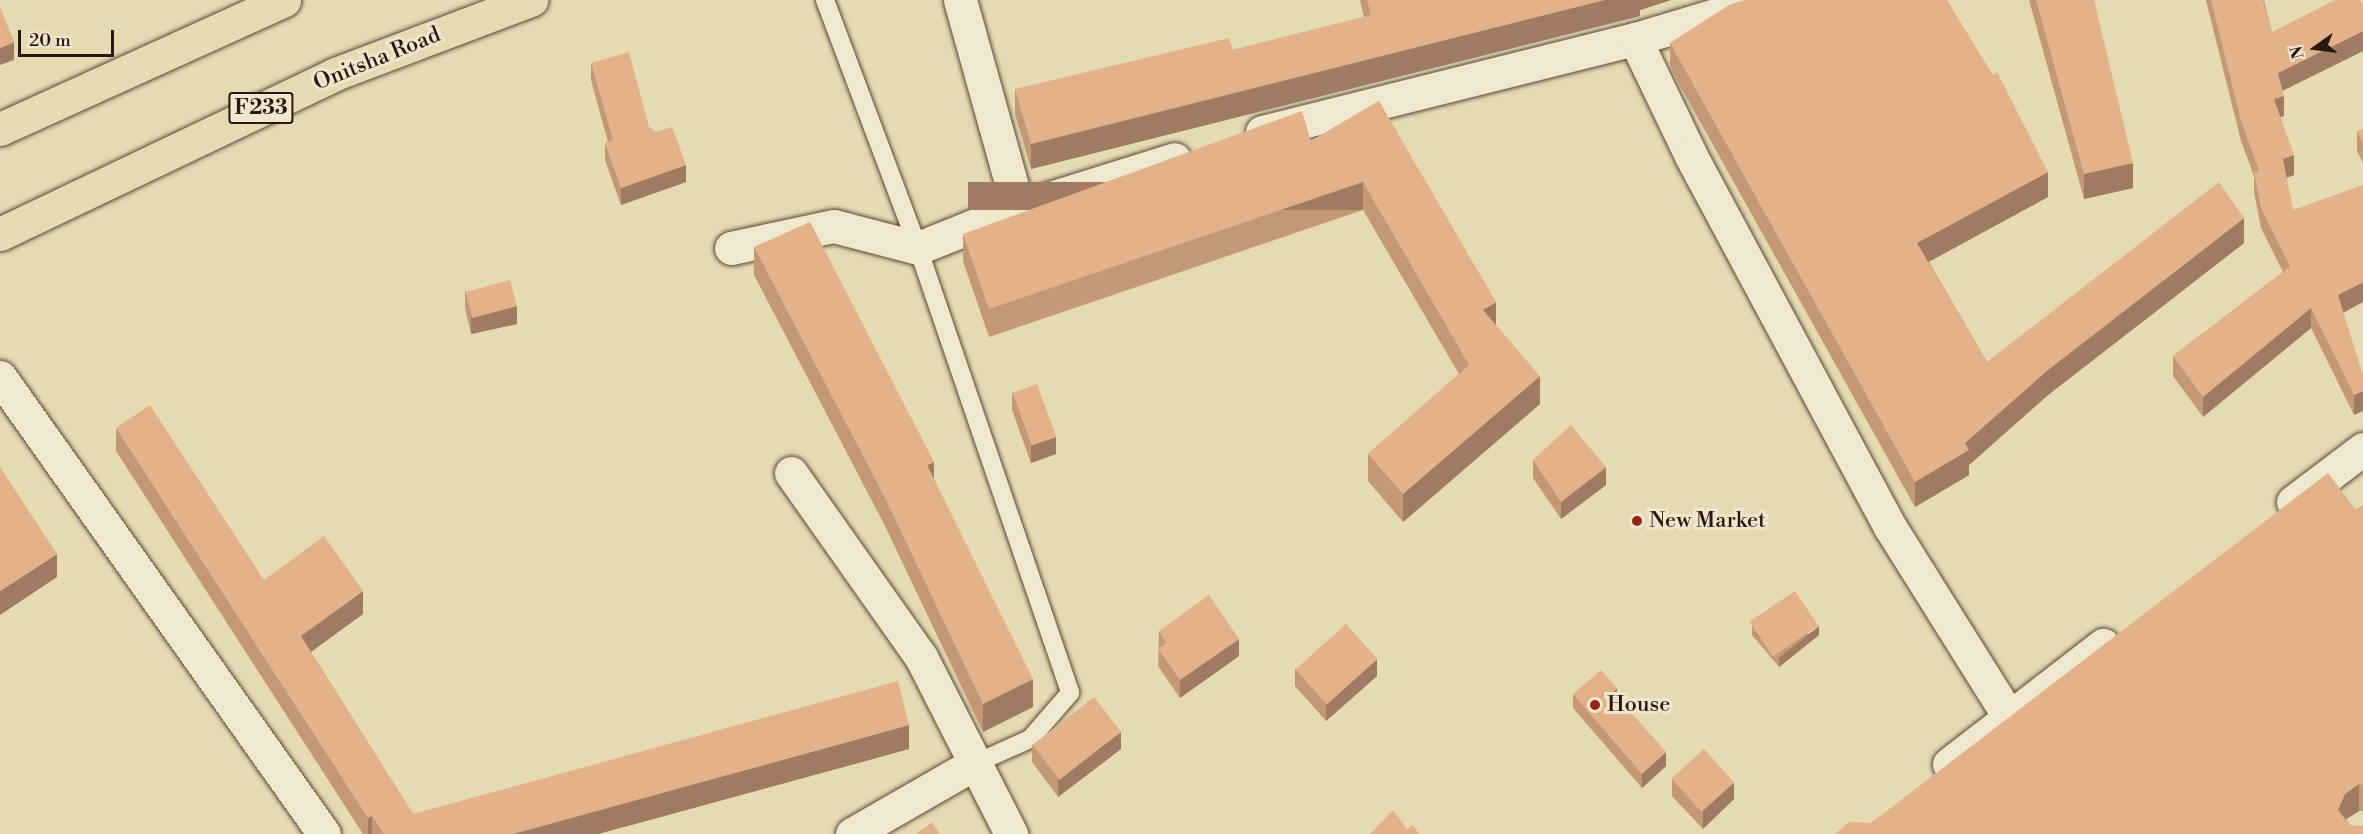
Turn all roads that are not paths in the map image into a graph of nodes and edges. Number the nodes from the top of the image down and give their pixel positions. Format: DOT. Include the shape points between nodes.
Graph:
graph roads {
  1 [pos="284,0"];
  2 [pos="531,0"];
  3 [pos="825,0"];
  4 [pos="960,0"];
  5 [pos="1765,0"];
  6 [pos="1635,39"];
  7 [pos="0,129"];
  8 [pos="1235,141"];
  9 [pos="1200,151"];
  10 [pos="1018,208"];
  11 [pos="0,234"];
  12 [pos="731,248"];
  13 [pos="918,248"];
  14 [pos="0,377"];
  15 [pos="2363,449"];
  16 [pos="791,473"];
  17 [pos="2267,521"];
  18 [pos="2133,623"];
  19 [pos="2009,717"];
  20 [pos="972,765"];
  21 [pos="1925,783"];
  22 [pos="324,834"];
  23 [pos="852,834"];
  24 [pos="1011,834"];
  1 -- 7 [label="main road"];
  2 -- 11 [label="main road, Onitsha Road / F233" via="335,74"];
  3 -- 13 [label="lane"];
  4 -- 10 [label="street"];
  5 -- 6 [label="street"];
  6 -- 8 [label="street"];
  6 -- 19 [label="street" via="1691,156 1890,527"];
  9 -- 10 [label="street"];
  10 -- 13 [label="street"];
  12 -- 13 [label="street" via="834,226"];
  13 -- 20 [label="lane" via="1070,693 1030,739"];
  14 -- 22 [label="street"];
  15 -- 17 [label="street"];
  16 -- 20 [label="street" via="921,657"];
  18 -- 19 [label="street"];
  19 -- 21 [label="street"];
  20 -- 23 [label="street"];
  20 -- 24 [label="street"];
}
